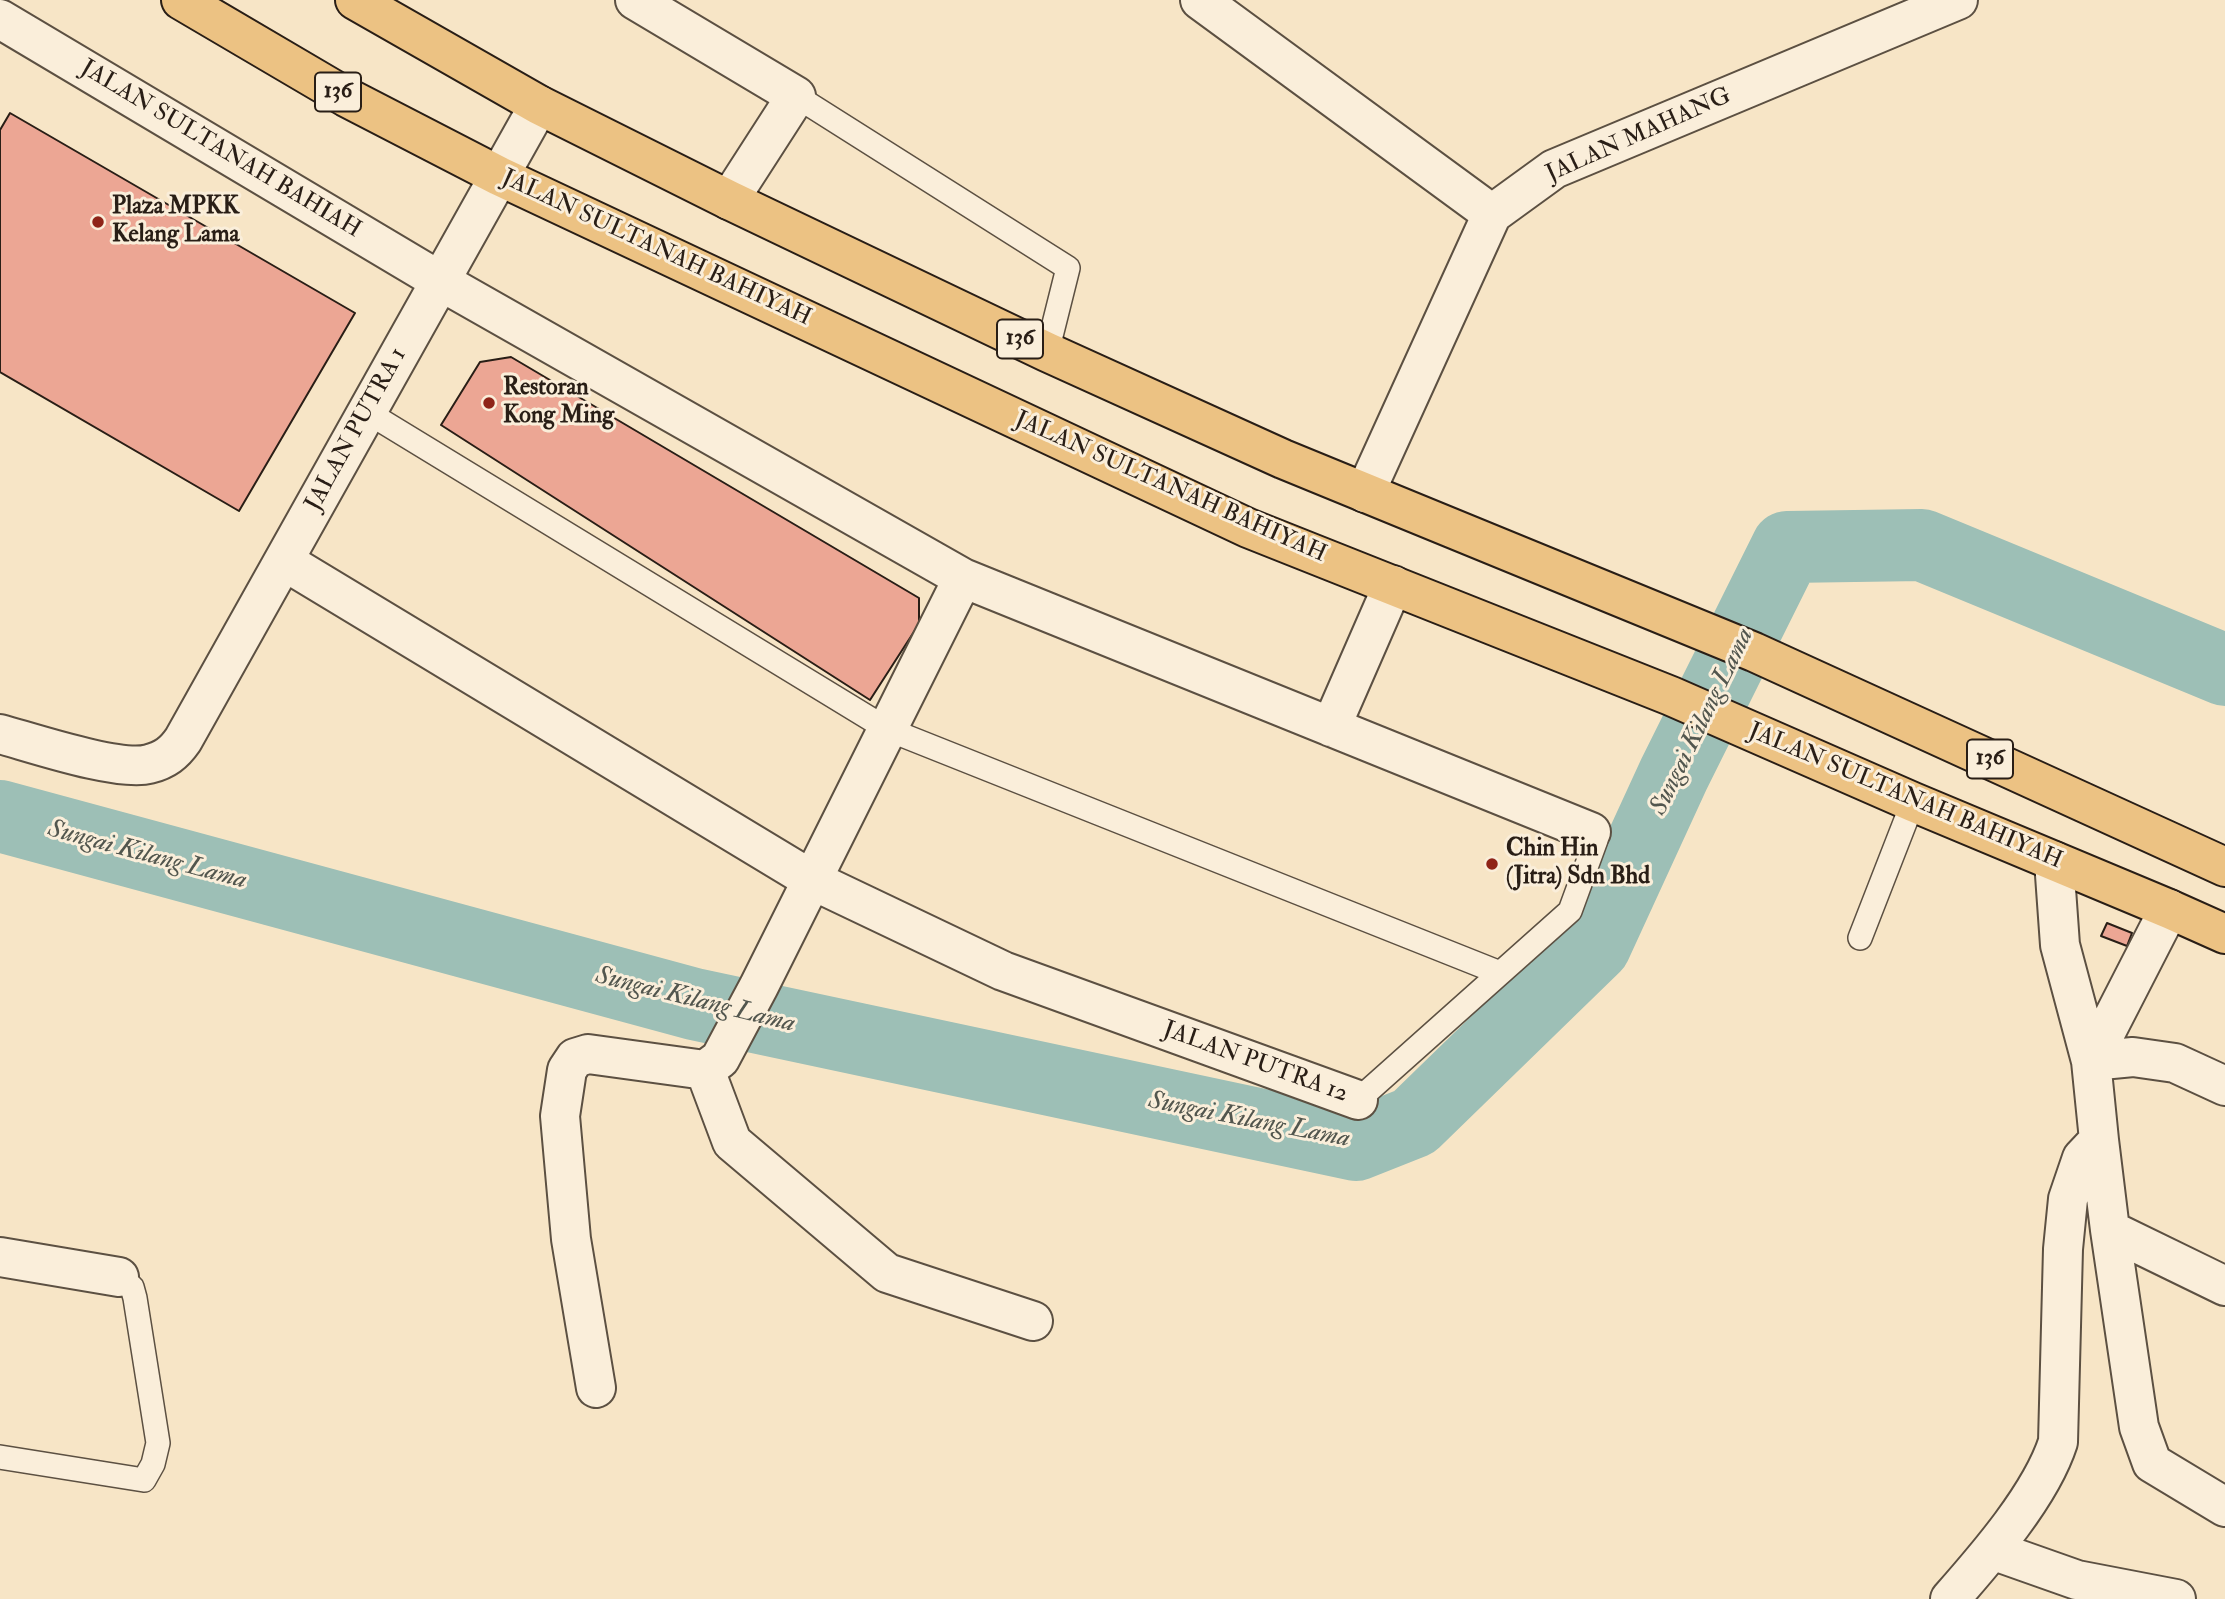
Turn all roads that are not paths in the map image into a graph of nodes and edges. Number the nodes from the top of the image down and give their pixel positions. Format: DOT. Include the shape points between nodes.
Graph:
graph roads {
  1 [pos="181,0"];
  2 [pos="355,0"];
  3 [pos="635,0"];
  4 [pos="1200,0"];
  5 [pos="1958,0"];
  6 [pos="0,19"];
  7 [pos="796,96"];
  8 [pos="539,105"];
  9 [pos="499,176"];
  10 [pos="729,200"];
  11 [pos="1492,214"];
  12 [pos="440,281"];
  13 [pos="1047,352"];
  14 [pos="367,412"];
  15 [pos="1365,493"];
  16 [pos="284,561"];
  17 [pos="962,578"];
  18 [pos="1393,585"];
  19 [pos="1331,727"];
  20 [pos="887,729"];
  21 [pos="0,734"];
  22 [pos="1913,802"];
  23 [pos="1591,832"];
  24 [pos="2054,861"];
  25 [pos="2225,867"];
  26 [pos="812,880"];
  27 [pos="2169,909"];
  28 [pos="2225,934"];
  29 [pos="1860,938"];
  30 [pos="1500,973"];
  31 [pos="717,1057"];
  32 [pos="2091,1061"];
  33 [pos="2225,1086"];
  34 [pos="1358,1100"];
  35 [pos="2099,1140"];
  36 [pos="2110,1230"];
  37 [pos="0,1257"];
  38 [pos="119,1277"];
  39 [pos="2225,1286"];
  40 [pos="1033,1321"];
  41 [pos="596,1388"];
  42 [pos="0,1457"];
  43 [pos="2225,1507"];
  44 [pos="1992,1550"];
  45 [pos="2075,1589"];
  46 [pos="1950,1599"];
  47 [pos="2176,1599"];
  1 -- 9 [label="main road, JALAN SULTANAH BAHIYAH / 136" via="346,97"];
  2 -- 8 [label="main road, 136"];
  3 -- 7 [label="street"];
  4 -- 11 [label="street"];
  5 -- 11 [label="street, JALAN MAHANG" via="1554,169"];
  6 -- 12 [label="street, JALAN SULTANAH BAHIAH"];
  7 -- 10 [label="street"];
  7 -- 13 [label="lane" via="1068,268"];
  8 -- 9 [label="street, JALAN PUTRA 1"];
  8 -- 10 [label="main road, 136"];
  9 -- 12 [label="street, JALAN PUTRA 1"];
  9 -- 18 [label="main road, JALAN SULTANAH BAHIYAH / 136" via="1248,528"];
  10 -- 13 [label="main road, 136"];
  11 -- 15 [label="street, JALAN MAHANG"];
  12 -- 14 [label="street, JALAN PUTRA 1"];
  12 -- 17 [label="street, JALAN SULTANAH BAHIAH"];
  13 -- 15 [label="main road, 136"];
  14 -- 16 [label="street, JALAN PUTRA 1"];
  14 -- 20 [label="lane"];
  15 -- 25 [label="main road, 136" via="1754,652"];
  16 -- 21 [label="street, JALAN PUTRA 1" via="173,755 146,765 105,762"];
  16 -- 26 [label="street, JALAN PUTRA 12"];
  17 -- 19 [label="street, JALAN SULTANAH BAHIAH"];
  17 -- 20 [label="street"];
  18 -- 19 [label="street"];
  18 -- 22 [label="main road, JALAN SULTANAH BAHIYAH / 136" via="1671,696"];
  19 -- 23 [label="street, JALAN SULTANAH BAHIAH"];
  20 -- 26 [label="street"];
  20 -- 30 [label="lane"];
  22 -- 24 [label="main road, JALAN SULTANAH BAHIYAH / 136"];
  22 -- 29 [label="lane"];
  23 -- 30 [label="lane, JALAN PUTRA 12" via="1596,840 1570,911"];
  24 -- 27 [label="main road, JALAN SULTANAH BAHIYAH / 136"];
  24 -- 32 [label="street" via="2060,945"];
  26 -- 31 [label="street"];
  26 -- 34 [label="street, JALAN PUTRA 12" via="1003,971"];
  27 -- 28 [label="main road, JALAN SULTANAH BAHIYAH / 136"];
  27 -- 32 [label="street"];
  30 -- 34 [label="lane, JALAN PUTRA 12"];
  31 -- 40 [label="street" via="732,1142 887,1273"];
  31 -- 41 [label="street" via="588,1054 575,1058 567,1070 560,1116 571,1239"];
  32 -- 33 [label="street" via="2133,1058 2175,1063"];
  32 -- 35 [label="street"];
  35 -- 36 [label="street"];
  35 -- 44 [label="street" via="2081,1157 2068,1199 2058,1442 2050,1465"];
  36 -- 39 [label="street"];
  36 -- 43 [label="street" via="2139,1427 2152,1463"];
  37 -- 38 [label="street"];
  38 -- 42 [label="lane" via="132,1287 135,1298 158,1443 144,1480"];
  44 -- 45 [label="street"];
  44 -- 46 [label="street"];
  45 -- 47 [label="street"];
}
